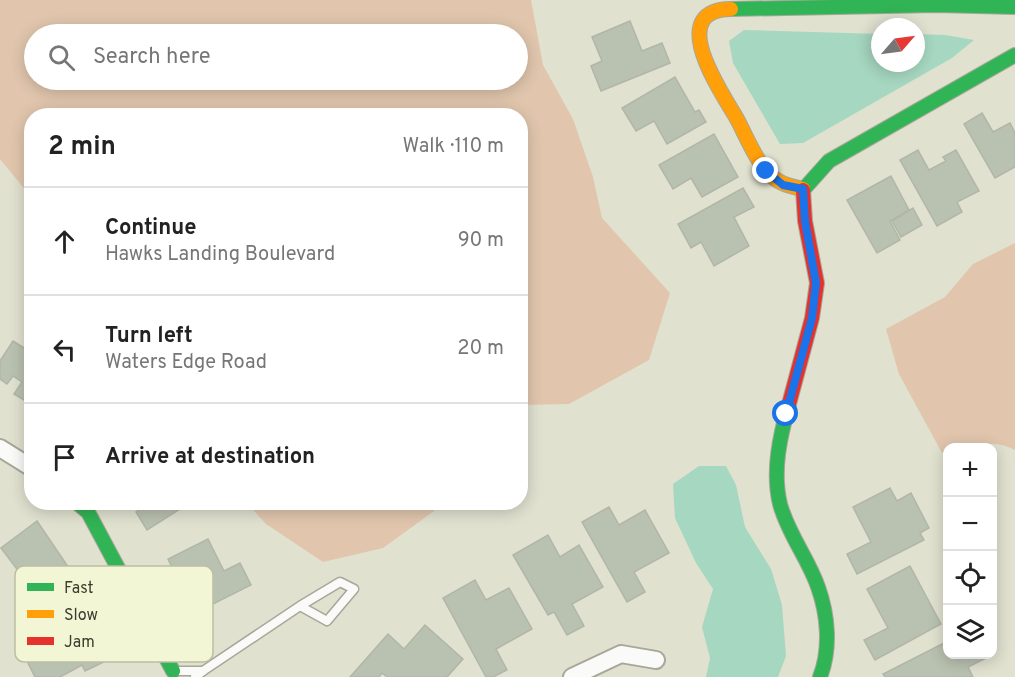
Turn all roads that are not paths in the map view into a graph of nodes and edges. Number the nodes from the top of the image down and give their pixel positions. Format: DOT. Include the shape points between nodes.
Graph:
graph roads {
  1 [pos="1015,7"];
  2 [pos="1015,55"];
  3 [pos="803,189"];
  4 [pos="0,448"];
  5 [pos="24,463"];
  6 [pos="86,510"];
  7 [pos="117,566"];
  8 [pos="300,606"];
  9 [pos="656,660"];
  10 [pos="168,662"];
  11 [pos="173,671"];
  12 [pos="203,671"];
  13 [pos="195,677"];
  14 [pos="572,677"];
  15 [pos="820,677"];
  1 -- 3 [label="street" via="724,9 708,15 700,26 699,43 708,68 766,171 783,185"];
  2 -- 3 [label="street" via="829,162"];
  3 -- 15 [label="street" via="816,283 812,318 777,459 780,503 818,586 825,614 827,644 825,668"];
  4 -- 5 [label="street"];
  6 -- 7 [label="street"];
  8 -- 8 [label="lane" via="327,621 354,589 340,582"];
  8 -- 12 [label="lane"];
  9 -- 14 [label="street" via="621,654"];
  10 -- 11 [label="street"];
  11 -- 12 [label="lane"];
  12 -- 13 [label="lane"];
}
